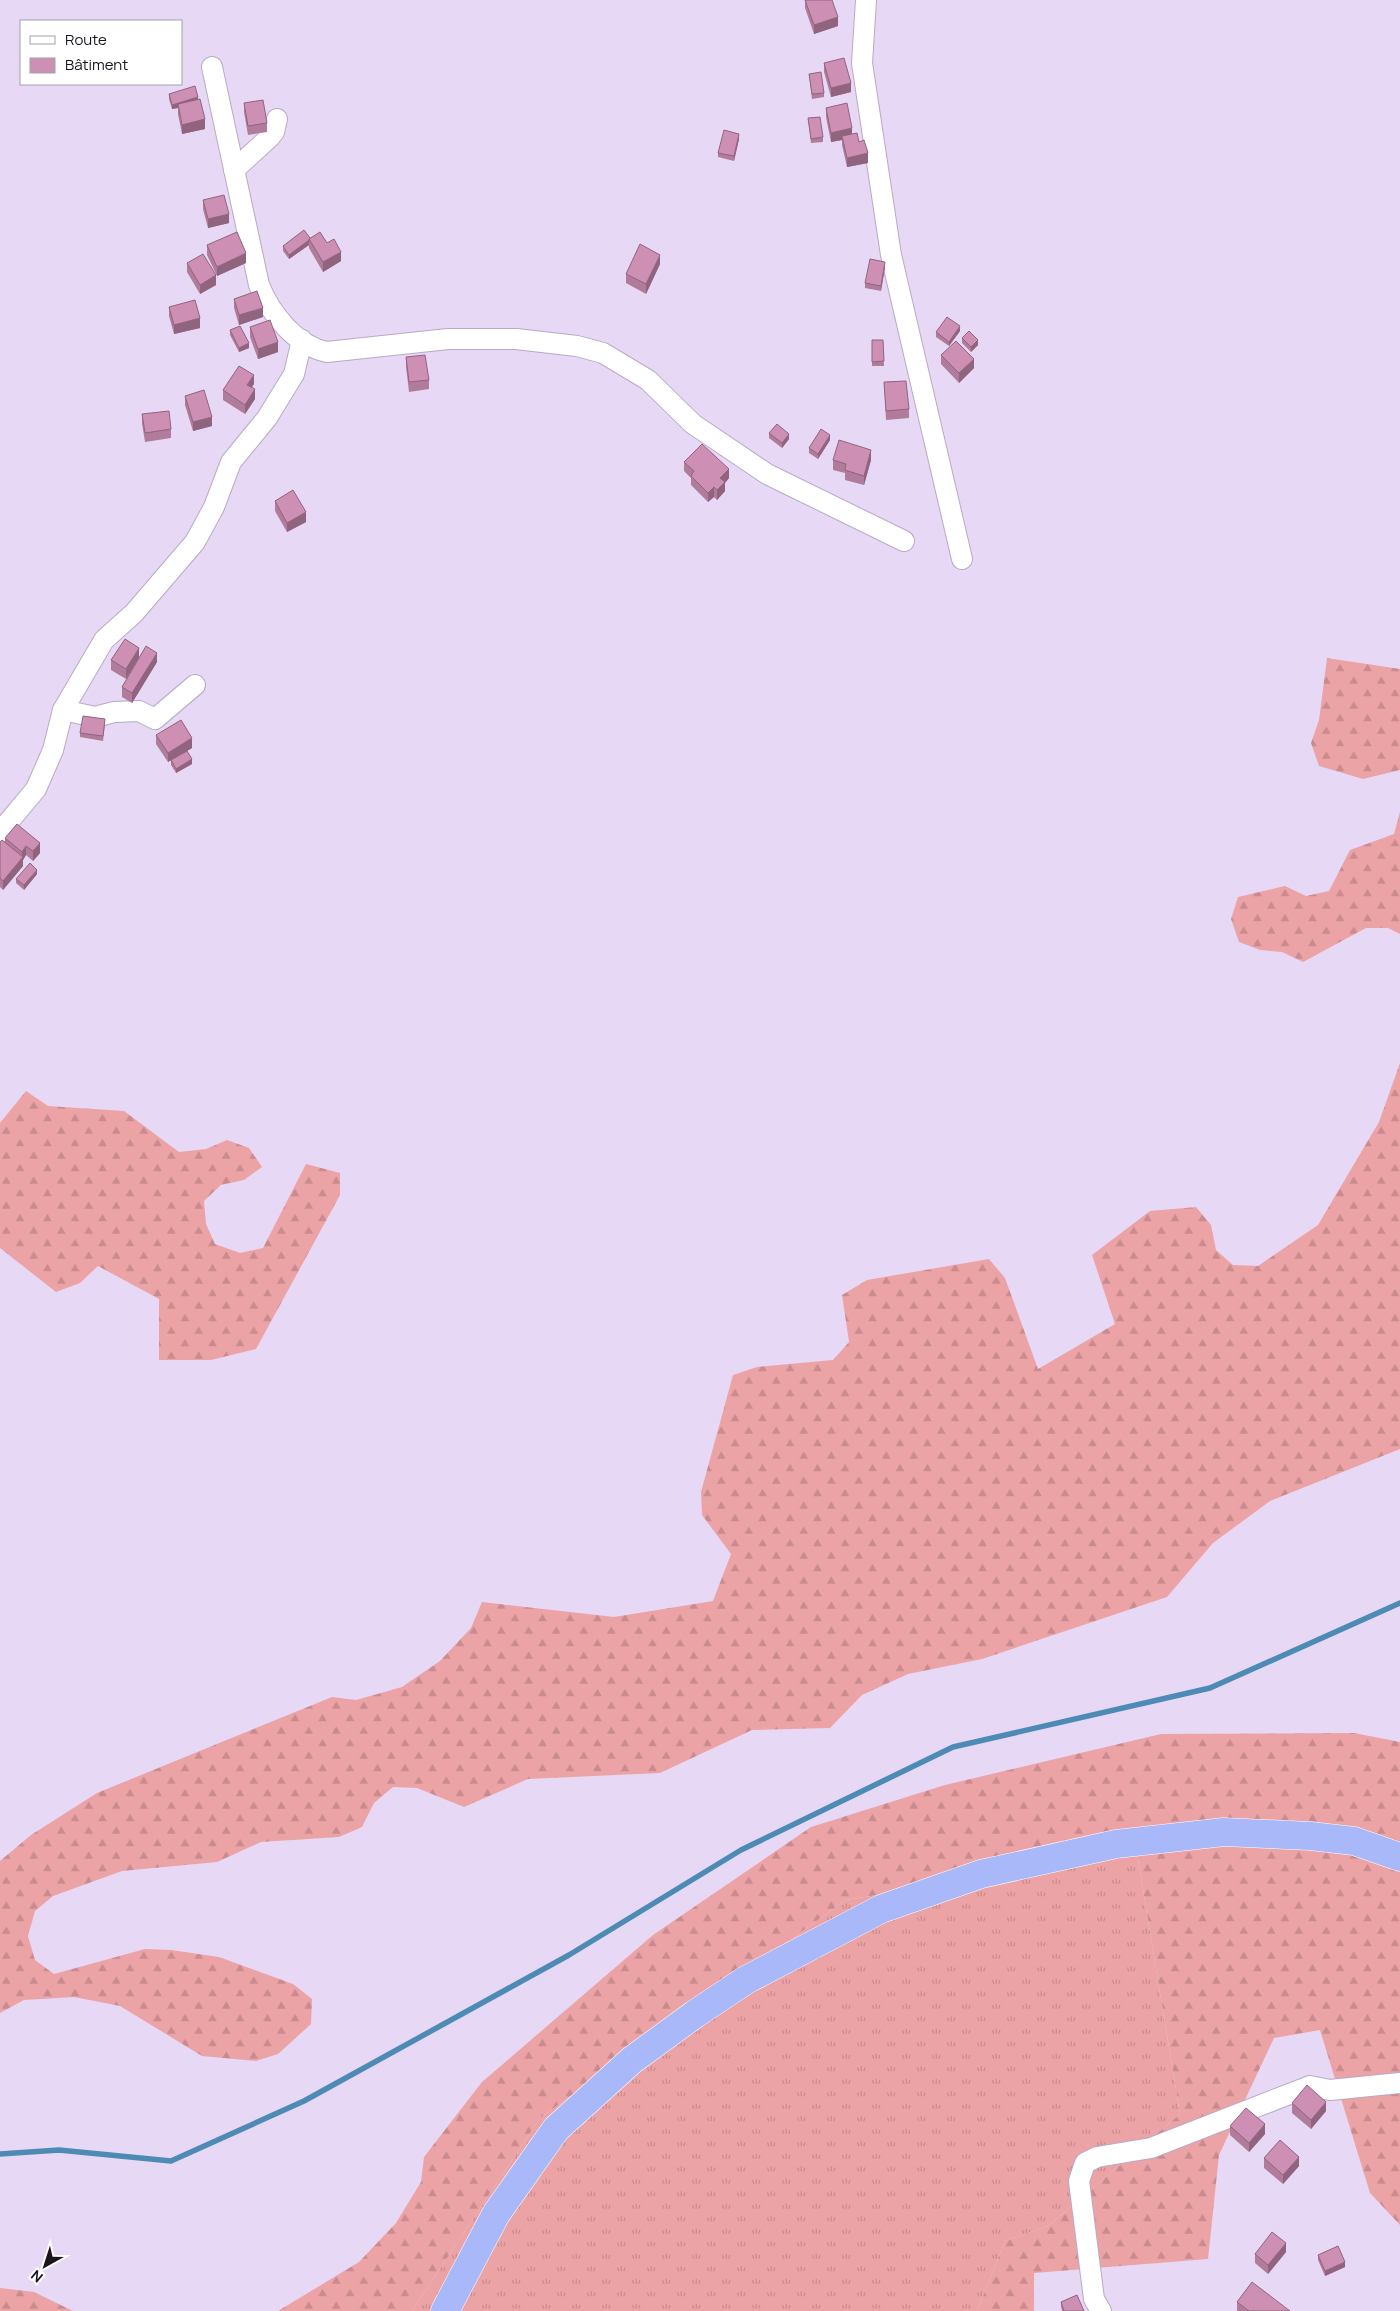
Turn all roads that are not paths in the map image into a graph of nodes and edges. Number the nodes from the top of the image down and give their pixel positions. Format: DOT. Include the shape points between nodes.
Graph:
graph roads {
  1 [pos="866,0"];
  2 [pos="212,67"];
  3 [pos="277,119"];
  4 [pos="234,170"];
  5 [pos="302,340"];
  6 [pos="904,541"];
  7 [pos="962,559"];
  8 [pos="195,685"];
  9 [pos="63,710"];
  10 [pos="0,832"];
  11 [pos="1400,1857"];
  12 [pos="1400,2083"];
  13 [pos="445,2311"];
  14 [pos="1101,2311"];
  1 -- 7 [label="street" via="862,63 891,255"];
  2 -- 4 [label="street"];
  3 -- 4 [label="street" via="270,137"];
  4 -- 5 [label="street" via="264,297 283,323"];
  5 -- 6 [label="street" via="327,352 448,339 516,339 577,346 603,353 648,380 693,424 767,474"];
  5 -- 9 [label="street" via="294,374 267,418 231,462 214,507 195,542 134,613 104,640"];
  8 -- 9 [label="street" via="155,719 139,711 95,717"];
  9 -- 10 [label="street" via="53,750 36,789"];
  11 -- 13 [label="highway" via="1354,1841 1224,1832 1107,1846 981,1874 881,1909 746,1980 695,2014 632,2060 556,2129 496,2214"];
  12 -- 14 [label="street" via="1330,2090 1310,2086 1151,2148 1097,2157 1085,2163 1079,2181 1094,2299"];
}
